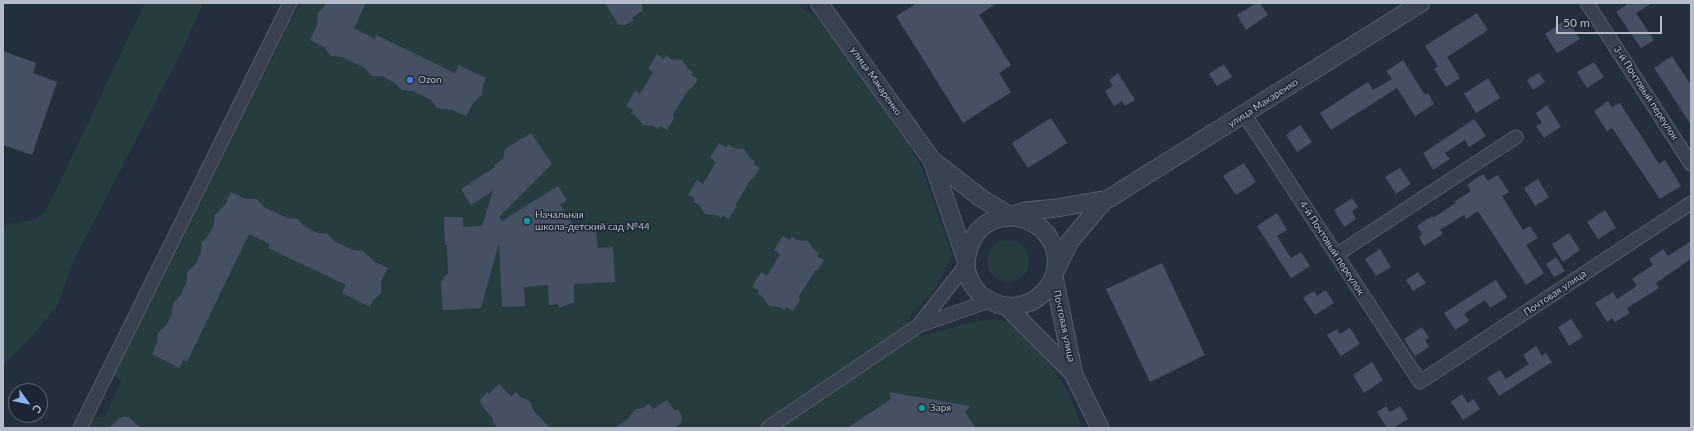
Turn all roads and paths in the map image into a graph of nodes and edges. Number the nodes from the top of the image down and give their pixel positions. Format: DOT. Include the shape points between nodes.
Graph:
graph roads {
  1 [pos="290,3"];
  2 [pos="819,3"];
  3 [pos="1421,3"];
  4 [pos="1587,3"];
  5 [pos="1244,114"];
  6 [pos="1516,137"];
  7 [pos="932,160"];
  8 [pos="1691,164"];
  9 [pos="1104,201"];
  10 [pos="1691,203"];
  11 [pos="1010,216"];
  12 [pos="1336,255"];
  13 [pos="966,262"];
  14 [pos="1054,275"];
  15 [pos="989,301"];
  16 [pos="1007,307"];
  17 [pos="918,326"];
  18 [pos="1074,375"];
  19 [pos="1420,382"];
  20 [pos="80,428"];
  21 [pos="768,428"];
  22 [pos="1100,428"];
  1 -- 20 [label="street"];
  2 -- 7 [label="street, улица Макаренко"];
  3 -- 5 [label="street, улица Макаренко"];
  4 -- 8 [label="street, 3-й Почтовый переулок"];
  5 -- 9 [label="street, улица Макаренко"];
  5 -- 12 [label="street, 4-й Почтовый переулок"];
  6 -- 12 [label="street"];
  7 -- 11 [label="street, улица Макаренко" via="981,198"];
  7 -- 13 [label="street, улица Макаренко"];
  9 -- 11 [label="street, улица Макаренко" via="1025,211"];
  9 -- 14 [label="street, улица Макаренко" via="1070,241"];
  10 -- 19 [label="street, Почтовая улица"];
  11 -- 13 [label="street" via="996,219 983,227 973,239"];
  11 -- 14 [label="street" via="1024,218 1044,230 1055,250"];
  12 -- 19 [label="street, 4-й Почтовый переулок"];
  13 -- 15 [label="street" via="969,277 975,288"];
  13 -- 17 [label="street"];
  14 -- 16 [label="street" via="1046,290 1035,300 1021,306"];
  14 -- 18 [label="street, Почтовая улица"];
  15 -- 16 [label="street"];
  15 -- 17 [label="street"];
  16 -- 18 [label="street, Почтовая улица"];
  17 -- 21 [label="street"];
  18 -- 22 [label="street, Почтовая улица"];
}
